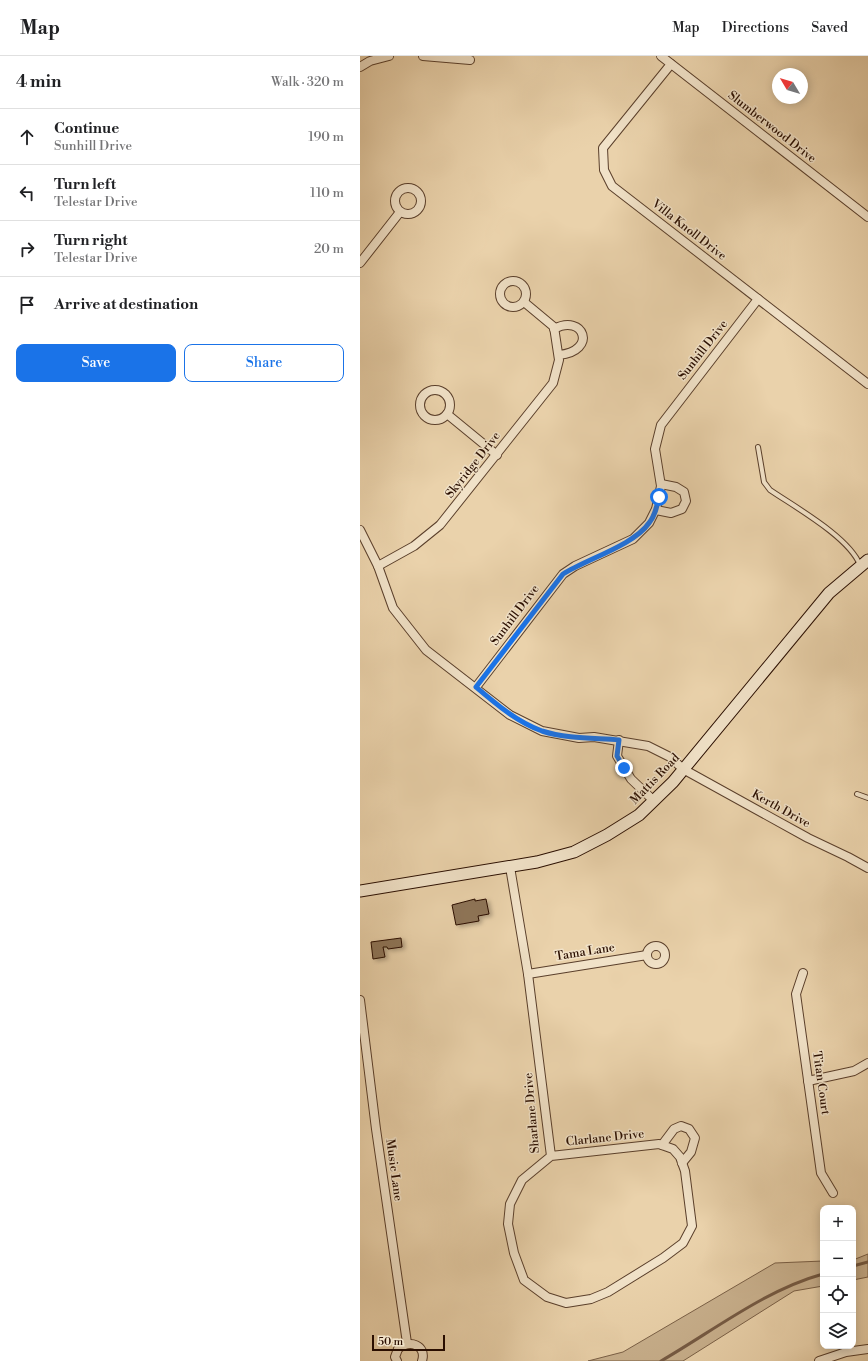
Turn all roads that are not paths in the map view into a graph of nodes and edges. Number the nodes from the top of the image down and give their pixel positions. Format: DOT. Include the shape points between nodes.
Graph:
graph roads {
  1 [pos="389,56"];
  2 [pos="423,56"];
  3 [pos="661,56"];
  4 [pos="470,60"];
  5 [pos="671,64"];
  6 [pos="360,67"];
  7 [pos="400,212"];
  8 [pos="868,216"];
  9 [pos="360,263"];
  10 [pos="758,299"];
  11 [pos="524,302"];
  12 [pos="554,330"];
  13 [pos="559,355"];
  14 [pos="868,384"];
  15 [pos="447,414"];
  16 [pos="758,447"];
  17 [pos="497,454"];
  18 [pos="661,484"];
  19 [pos="656,510"];
  20 [pos="360,530"];
  21 [pos="865,565"];
  22 [pos="378,566"];
  23 [pos="476,687"];
  24 [pos="619,740"];
  25 [pos="683,770"];
  26 [pos="857,794"];
  27 [pos="868,798"];
  28 [pos="654,801"];
  29 [pos="510,867"];
  30 [pos="868,868"];
  31 [pos="360,891"];
  32 [pos="647,955"];
  33 [pos="528,974"];
  34 [pos="803,974"];
  35 [pos="360,1000"];
  36 [pos="868,1063"];
  37 [pos="808,1081"];
  38 [pos="662,1145"];
  39 [pos="550,1156"];
  40 [pos="682,1163"];
  41 [pos="833,1193"];
  42 [pos="683,1243"];
  43 [pos="408,1343"];
  44 [pos="868,1349"];
  45 [pos="397,1361"];
  46 [pos="422,1361"];
  47 [pos="819,1361"];
  1 -- 6 [label="street" via="370,61"];
  2 -- 4 [label="street"];
  3 -- 5 [label="street, Slumberwood Drive"];
  5 -- 8 [label="street, Slumberwood Drive"];
  5 -- 10 [label="street, Villa Knoll Drive" via="603,148 604,170 612,186"];
  7 -- 9 [label="street"];
  10 -- 14 [label="street, Villa Knoll Drive"];
  10 -- 18 [label="street, Sunhill Drive" via="661,425 655,450"];
  11 -- 12 [label="street" via="554,327"];
  12 -- 13 [label="street, Skyridge Drive"];
  12 -- 13 [label="street" via="574,325 583,333 584,339 580,347 570,354"];
  13 -- 17 [label="street, Skyridge Drive" via="553,383"];
  15 -- 17 [label="street"];
  16 -- 21 [label="lane" via="764,482 770,490 838,538"];
  17 -- 22 [label="street, Skyridge Drive" via="440,525 414,546"];
  18 -- 19 [label="street, Sunhill Drive"];
  18 -- 19 [label="street" via="676,487 684,492 686,501 682,509 671,513"];
  19 -- 23 [label="street, Sunhill Drive" via="649,523 633,539 563,574"];
  20 -- 22 [label="street, Kerth Drive"];
  21 -- 25 [label="main road, Mattis Road" via="829,593"];
  22 -- 23 [label="street, Kerth Drive" via="393,608 426,650"];
  23 -- 24 [label="street, Kerth Drive" via="510,715 542,731 579,738"];
  24 -- 25 [label="street, Kerth Drive" via="648,746 670,757"];
  24 -- 28 [label="street" via="617,756 631,779"];
  25 -- 28 [label="main road, Mattis Road"];
  25 -- 30 [label="street, Kerth Drive"];
  26 -- 27 [label="lane"];
  28 -- 29 [label="main road, Mattis Road" via="639,815 593,843 556,857"];
  29 -- 31 [label="main road, Mattis Road"];
  29 -- 33 [label="street, Sharlane Drive"];
  32 -- 33 [label="street, Tama Lane"];
  33 -- 39 [label="street, Sharlane Drive"];
  34 -- 37 [label="street, Titan Court" via="796,994"];
  35 -- 43 [label="street, Music Lane"];
  36 -- 37 [label="street" via="854,1071"];
  37 -- 41 [label="street, Titan Court" via="820,1172"];
  38 -- 39 [label="street, Clarlane Drive"];
  38 -- 40 [label="street, Clarlane Drive" via="673,1149"];
  38 -- 40 [label="street, Clarlane Drive" via="674,1129 681,1126 689,1129 695,1138 691,1152"];
  39 -- 42 [label="street, Sharlane Drive" via="522,1180 510,1204 508,1224 514,1253 524,1280 547,1297 566,1303 591,1299 608,1292"];
  40 -- 42 [label="street, Clarlane Drive" via="692,1226"];
  43 -- 45 [label="street" via="398,1349 395,1357"];
  43 -- 46 [label="street" via="420,1348"];
  44 -- 47 [label="street" via="846,1352"];
}
